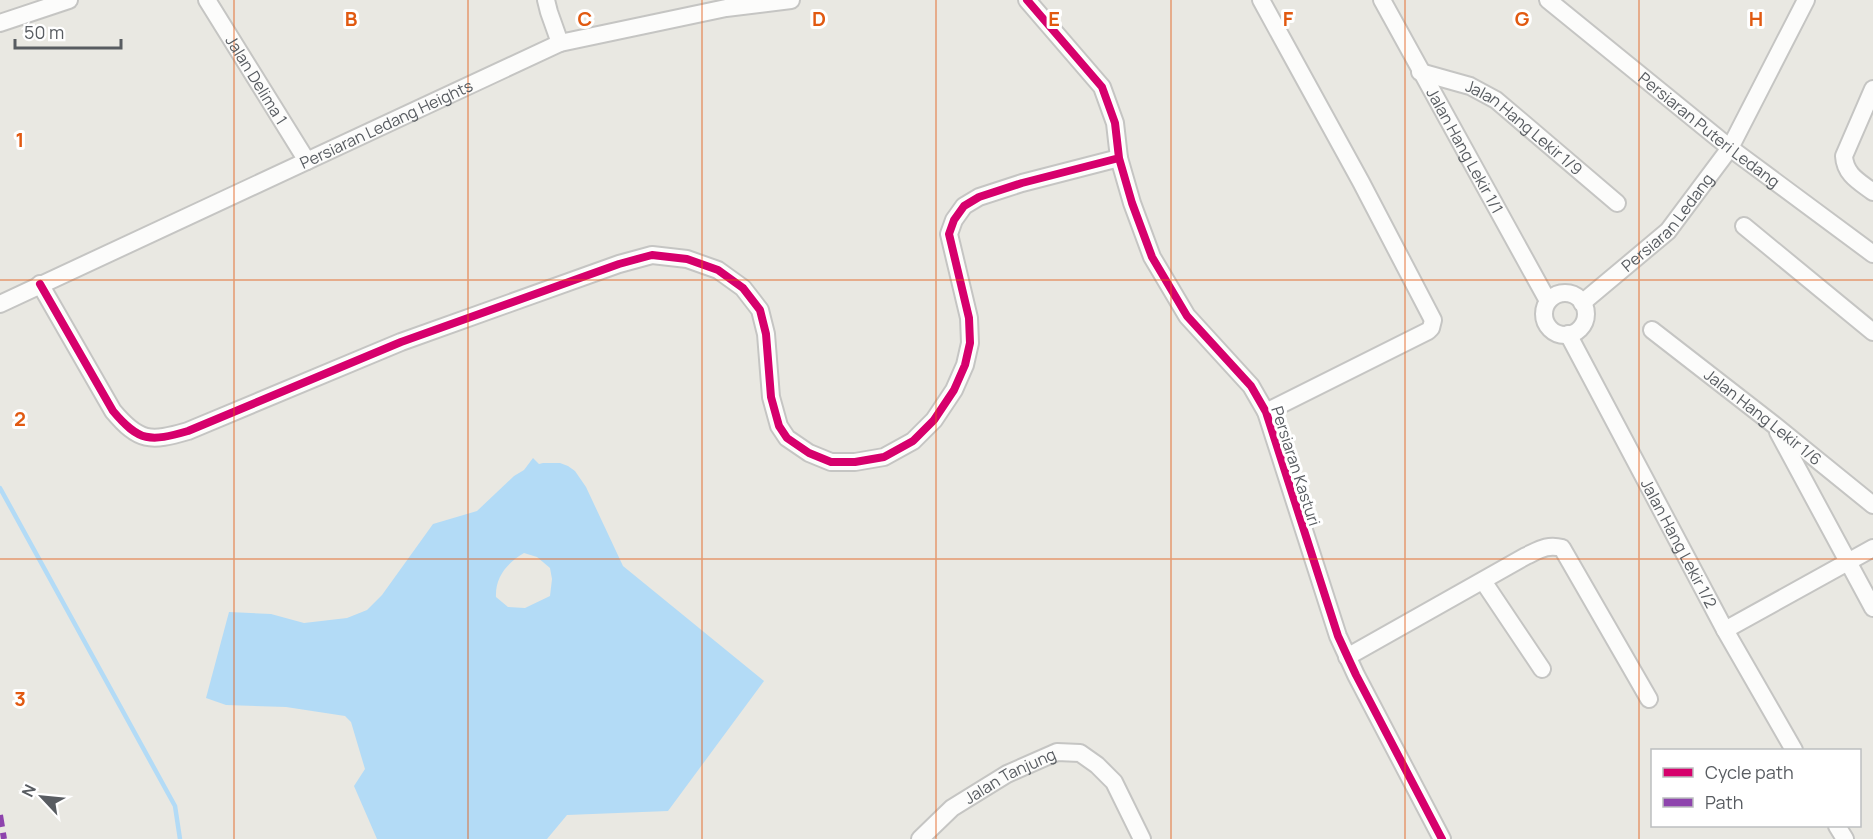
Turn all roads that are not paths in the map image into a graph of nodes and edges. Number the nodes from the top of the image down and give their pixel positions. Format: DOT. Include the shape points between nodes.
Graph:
graph roads {
  1 [pos="69,0"];
  2 [pos="207,0"];
  3 [pos="546,0"];
  4 [pos="791,0"];
  5 [pos="1027,0"];
  6 [pos="1261,0"];
  7 [pos="1382,0"];
  8 [pos="1548,0"];
  9 [pos="1806,0"];
  10 [pos="0,23"];
  11 [pos="560,43"];
  12 [pos="1420,72"];
  13 [pos="1873,89"];
  14 [pos="1730,147"];
  15 [pos="1119,159"];
  16 [pos="307,161"];
  17 [pos="1873,192"];
  18 [pos="1617,203"];
  19 [pos="1744,226"];
  20 [pos="1873,254"];
  21 [pos="40,284"];
  22 [pos="1548,301"];
  23 [pos="0,303"];
  24 [pos="1582,303"];
  25 [pos="1652,330"];
  26 [pos="1873,332"];
  27 [pos="1568,334"];
  28 [pos="1266,412"];
  29 [pos="1773,424"];
  30 [pos="1873,504"];
  31 [pos="1873,548"];
  32 [pos="1848,563"];
  33 [pos="1483,581"];
  34 [pos="1873,608"];
  35 [pos="1725,630"];
  36 [pos="1347,657"];
  37 [pos="1542,669"];
  38 [pos="1649,699"];
  39 [pos="1793,749"];
  40 [pos="920,839"];
  41 [pos="1142,839"];
  42 [pos="1442,839"];
  1 -- 10 [label="street"];
  2 -- 16 [label="street, Jalan Delima 1"];
  3 -- 11 [label="street"];
  4 -- 11 [label="street, Persiaran Ledang Heights" via="726,8"];
  5 -- 15 [label="street, Persiaran Kasturi" via="1102,87 1115,123"];
  6 -- 28 [label="street" via="1433,320 1428,331"];
  7 -- 12 [label="street, Jalan Hang Lekir 1/1"];
  8 -- 14 [label="street, Persiaran Puteri Ledang"];
  9 -- 14 [label="street, Persiaran Ledang"];
  11 -- 16 [label="street, Persiaran Ledang Heights"];
  12 -- 18 [label="street, Jalan Hang Lekir 1/9" via="1470,86 1496,100"];
  12 -- 22 [label="street, Jalan Hang Lekir 1/1"];
  13 -- 17 [label="street" via="1844,156 1851,175"];
  14 -- 20 [label="street, Persiaran Puteri Ledang"];
  14 -- 24 [label="street, Persiaran Ledang" via="1668,231"];
  15 -- 21 [label="street" via="1022,183 964,206 949,234 969,318 970,343 954,390 934,420 913,441 884,457 855,462 831,462 787,438 779,426 771,397 760,310 743,288 718,270 687,260 652,255 619,264 401,342 162,439 145,438 128,428 113,411"];
  15 -- 28 [label="street, Persiaran Kasturi" via="1152,256 1187,316 1251,386"];
  16 -- 21 [label="street, Persiaran Ledang Heights"];
  19 -- 26 [label="street"];
  21 -- 23 [label="street, Persiaran Ledang Heights"];
  22 -- 24 [label="street" via="1566,293"];
  22 -- 27 [label="street" via="1545,321 1554,332"];
  24 -- 27 [label="street" via="1583,322"];
  25 -- 29 [label="street, Jalan Hang Lekir 1/6"];
  27 -- 35 [label="street, Jalan Hang Lekir 1/2"];
  28 -- 36 [label="street, Persiaran Kasturi"];
  29 -- 30 [label="street, Jalan Hang Lekir 1/6"];
  29 -- 32 [label="street"];
  31 -- 32 [label="street"];
  32 -- 34 [label="street"];
  32 -- 35 [label="street"];
  33 -- 36 [label="street"];
  33 -- 37 [label="street"];
  33 -- 38 [label="street" via="1544,547 1562,548"];
  35 -- 39 [label="street, Jalan Hang Lekir 1/2"];
  36 -- 42 [label="street, Persiaran Kasturi"];
  40 -- 41 [label="street, Jalan Tanjung" via="952,808 1007,774 1057,752 1080,753 1114,782"];
}
